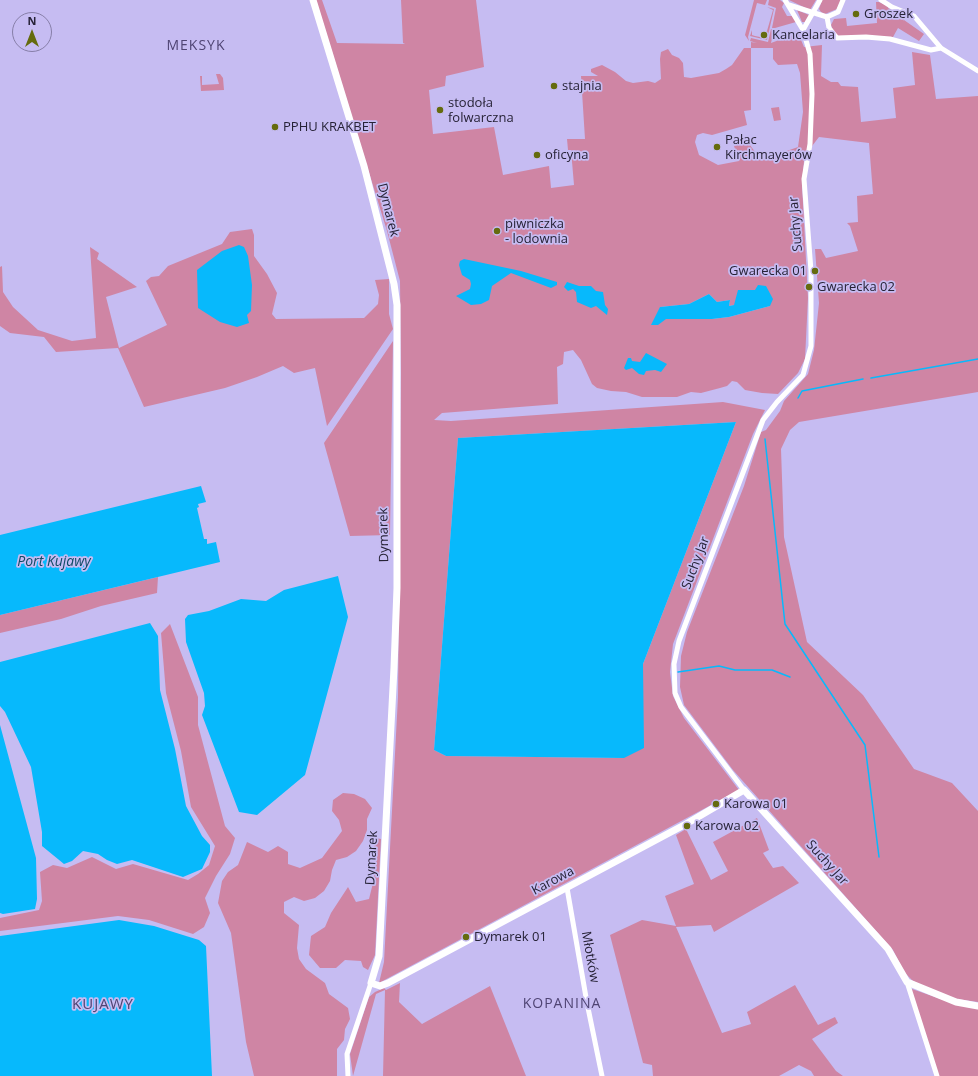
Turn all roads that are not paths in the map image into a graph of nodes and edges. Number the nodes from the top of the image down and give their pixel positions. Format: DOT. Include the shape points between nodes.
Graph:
graph roads {
  1 [pos="313,0"];
  2 [pos="785,0"];
  3 [pos="820,0"];
  4 [pos="843,0"];
  5 [pos="881,0"];
  6 [pos="789,5"];
  7 [pos="812,13"];
  8 [pos="827,17"];
  9 [pos="803,30"];
  10 [pos="942,48"];
  11 [pos="978,71"];
  12 [pos="744,790"];
  13 [pos="567,888"];
  14 [pos="907,982"];
  15 [pos="371,984"];
  16 [pos="978,1006"];
  17 [pos="348,1076"];
  18 [pos="602,1076"];
  19 [pos="937,1076"];
  1 -- 15 [label="street, Dymarek" via="364,166 397,305 397,588 379,956"];
  2 -- 6 [label="street, Suchy Jar"];
  3 -- 7 [label="street"];
  4 -- 8 [label="street" via="838,12"];
  5 -- 10 [label="street" via="914,16"];
  6 -- 7 [label="street"];
  6 -- 9 [label="street, Suchy Jar"];
  7 -- 8 [label="street"];
  7 -- 9 [label="street"];
  8 -- 10 [label="street" via="829,28 837,38 866,37 890,40 926,50"];
  9 -- 12 [label="street, Suchy Jar" via="810,54 812,94 810,144 804,179 812,306 809,357 803,375 763,420 679,641 674,664 675,692 681,707"];
  10 -- 11 [label="street"];
  12 -- 13 [label="street, Karowa"];
  12 -- 14 [label="street, Suchy Jar" via="888,949"];
  13 -- 15 [label="street, Karowa" via="388,984"];
  13 -- 18 [label="street, Młotków"];
  14 -- 16 [label="street" via="956,1002"];
  14 -- 19 [label="street, Suchy Jar"];
  15 -- 17 [label="street, Dymarek" via="348,1054"];
}
